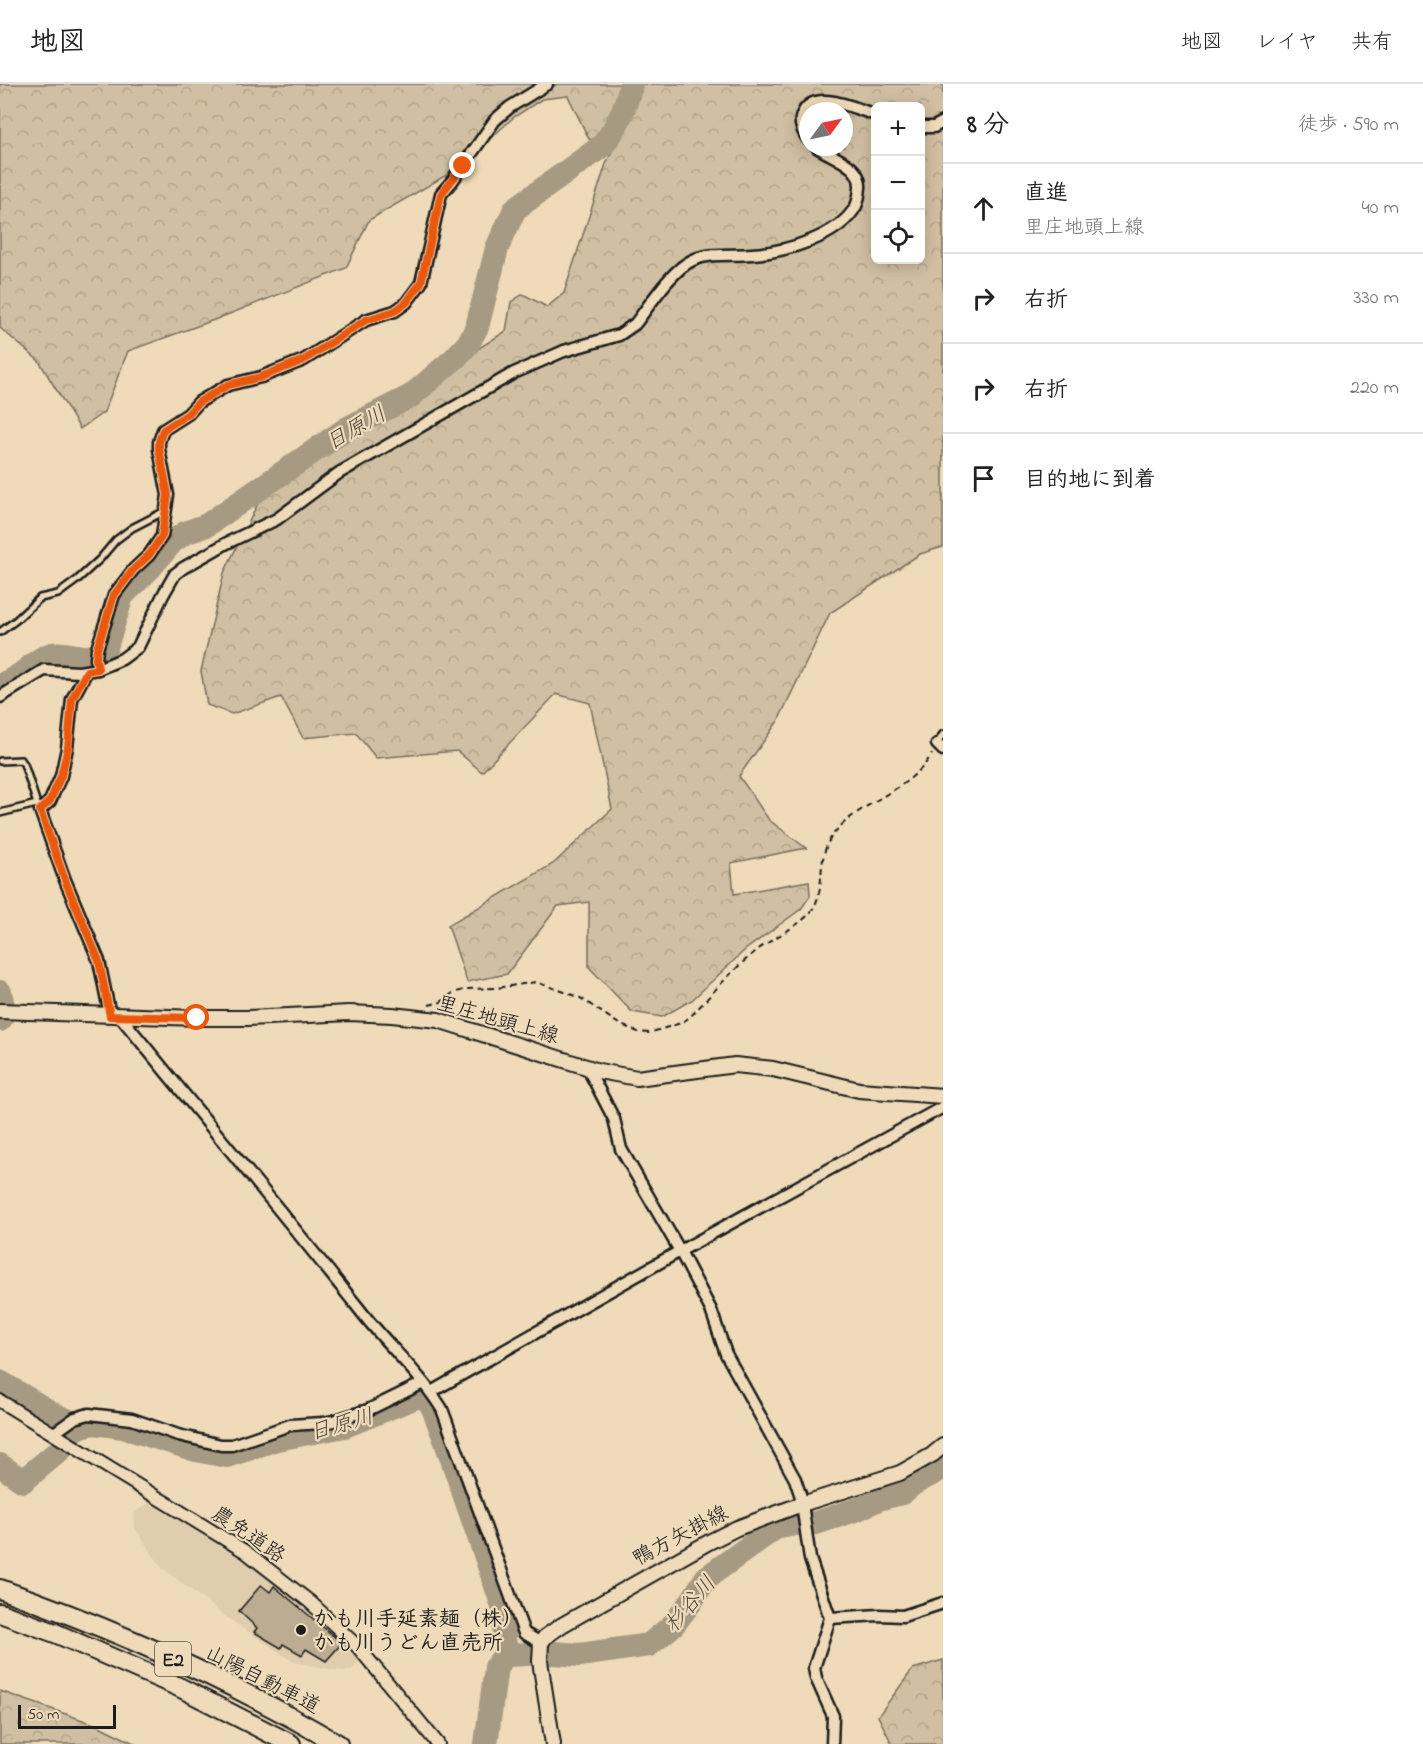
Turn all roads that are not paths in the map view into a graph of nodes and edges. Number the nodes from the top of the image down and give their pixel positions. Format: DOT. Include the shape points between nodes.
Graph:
graph roads {
  1 [pos="547,84"];
  2 [pos="813,102"];
  3 [pos="833,102"];
  4 [pos="853,108"];
  5 [pos="871,114"];
  6 [pos="943,122"];
  7 [pos="925,127"];
  8 [pos="832,156"];
  9 [pos="165,511"];
  10 [pos="0,632"];
  11 [pos="94,662"];
  12 [pos="0,697"];
  13 [pos="943,734"];
  14 [pos="940,747"];
  15 [pos="0,760"];
  16 [pos="39,807"];
  17 [pos="0,813"];
  18 [pos="4,1011"];
  19 [pos="115,1016"];
  20 [pos="587,1068"];
  21 [pos="943,1096"];
  22 [pos="943,1107"];
  23 [pos="680,1251"];
  24 [pos="427,1387"];
  25 [pos="0,1401"];
  26 [pos="58,1433"];
  27 [pos="943,1446"];
  28 [pos="802,1507"];
  29 [pos="0,1589"];
  30 [pos="943,1603"];
  31 [pos="0,1613"];
  32 [pos="830,1618"];
  33 [pos="540,1651"];
  34 [pos="291,1744"];
  35 [pos="338,1744"];
  36 [pos="438,1744"];
  37 [pos="553,1744"];
  38 [pos="831,1744"];
  1 -- 9 [label="street" via="495,120 441,194 421,283 406,303 395,311 366,320 294,364 228,385 163,430 159,442 168,495"];
  2 -- 3 [label="street"];
  4 -- 5 [label="street"];
  6 -- 7 [label="street"];
  8 -- 11 [label="street" via="858,173 860,182 859,201 844,221 826,233 783,249 711,255 690,261 619,335 564,351 514,373 339,473 277,519 175,574 138,647 122,659"];
  9 -- 10 [label="lane" via="132,528 77,580 58,594 40,598"];
  9 -- 11 [label="street" via="157,546 114,595"];
  11 -- 12 [label="street" via="44,669"];
  11 -- 16 [label="street" via="72,699 61,776 50,801"];
  13 -- 14 [label="lane"];
  15 -- 16 [label="lane" via="21,760"];
  16 -- 17 [label="lane"];
  16 -- 19 [label="street" via="99,961"];
  18 -- 19 [label="main road, 里庄地頭上線"];
  19 -- 20 [label="main road, 里庄地頭上線" via="248,1018 349,1013 438,1020"];
  19 -- 24 [label="street"];
  20 -- 21 [label="main road, 里庄地頭上線" via="637,1078 735,1065 773,1069 859,1090"];
  20 -- 23 [label="street" via="614,1119 621,1149"];
  22 -- 23 [label="street"];
  23 -- 24 [label="street"];
  23 -- 28 [label="street" via="711,1310 726,1354 790,1468"];
  24 -- 26 [label="street" via="323,1424 290,1425 232,1445 178,1435 132,1419 89,1414 75,1418"];
  24 -- 33 [label="street" via="442,1409 524,1633"];
  25 -- 26 [label="street, 農免道路"];
  26 -- 36 [label="street, 農免道路" via="246,1552 310,1602 358,1647"];
  27 -- 28 [label="main road, 鴨方矢掛線" via="900,1473"];
  28 -- 32 [label="street" via="810,1559"];
  28 -- 33 [label="main road, 鴨方矢掛線" via="737,1528 709,1542 574,1617 545,1637"];
  29 -- 35 [label="highway, 山陽自動車道 / E2" via="189,1666"];
  30 -- 32 [label="street" via="903,1616"];
  31 -- 34 [label="highway, E2" via="181,1688"];
  32 -- 38 [label="street" via="814,1668 833,1716"];
  33 -- 37 [label="main road"];
}
